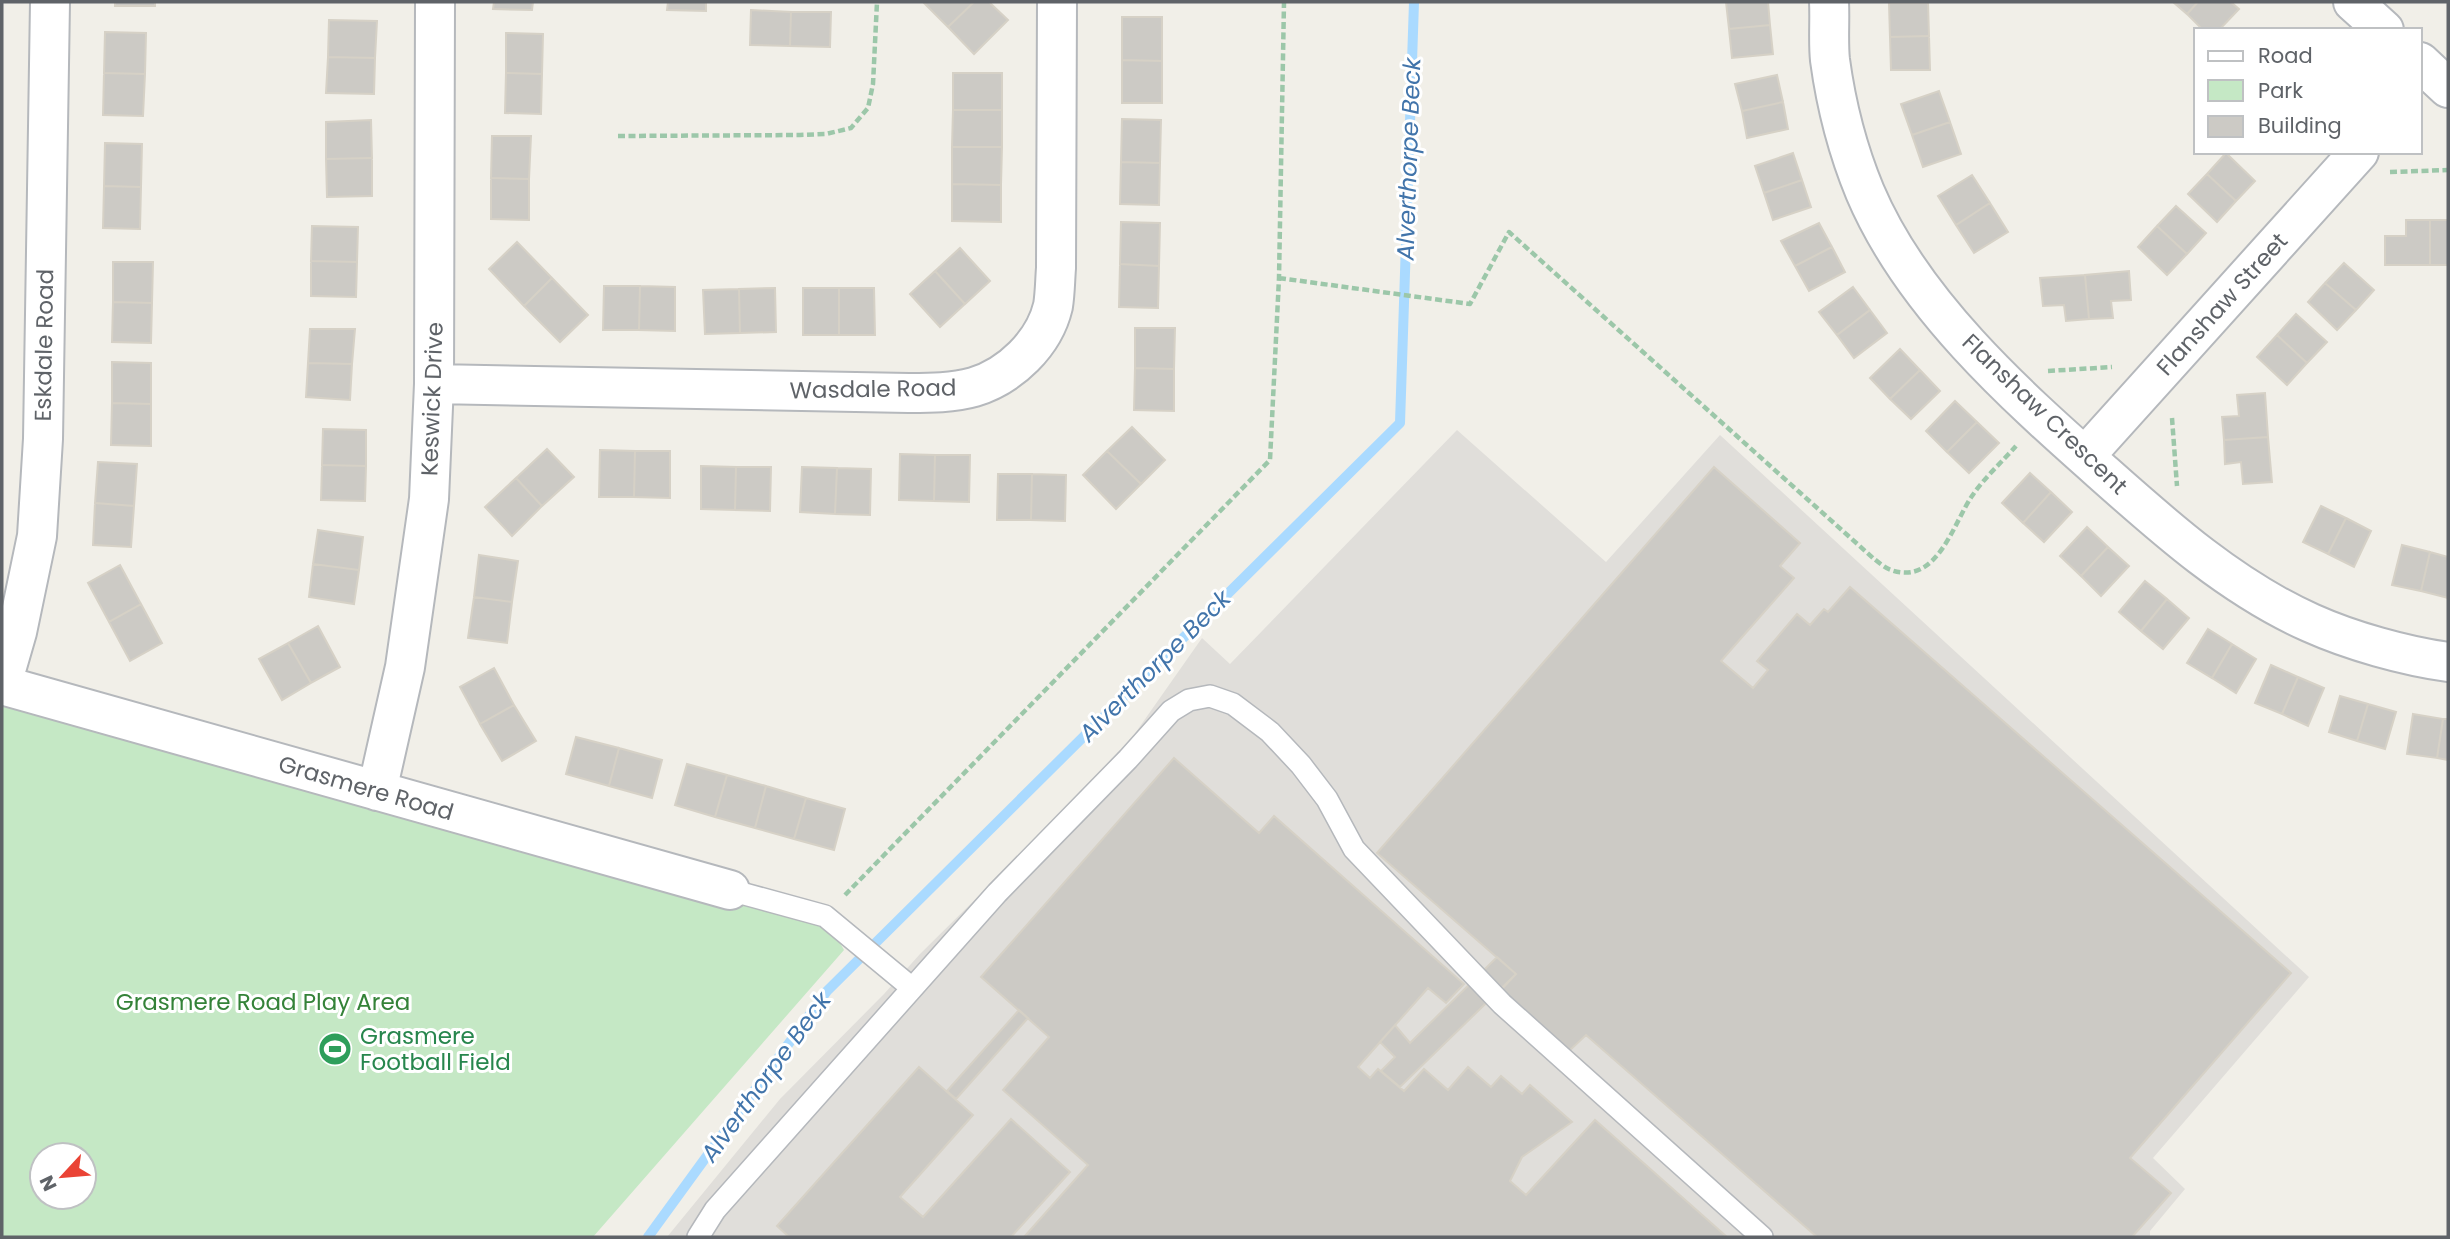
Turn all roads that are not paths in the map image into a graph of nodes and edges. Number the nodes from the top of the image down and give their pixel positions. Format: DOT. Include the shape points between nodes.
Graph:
graph roads {
  1 [pos="50,2"];
  2 [pos="435,2"];
  3 [pos="1057,2"];
  4 [pos="1829,2"];
  5 [pos="2353,2"];
  6 [pos="2382,28"];
  7 [pos="2357,154"];
  8 [pos="434,384"];
  9 [pos="2085,456"];
  10 [pos="2448,662"];
  11 [pos="2,685"];
  12 [pos="377,791"];
  13 [pos="730,890"];
  14 [pos="912,988"];
  15 [pos="698,1237"];
  16 [pos="1762,1237"];
  1 -- 11 [label="street, Eskdale Road" via="43,439 37,536"];
  2 -- 8 [label="street, Keswick Drive"];
  3 -- 8 [label="street, Wasdale Road" via="1053,307 1042,334 1025,356 1000,376 973,387 909,393"];
  4 -- 9 [label="street, Flanshaw Crescent" via="1830,58 1843,122 1866,192 1901,261 1997,373"];
  5 -- 6 [label="street"];
  7 -- 9 [label="street, Flanshaw Street"];
  8 -- 12 [label="street, Keswick Drive" via="427,512 405,667"];
  9 -- 10 [label="street, Flanshaw Crescent" via="2181,542 2251,591 2311,623 2371,644"];
  11 -- 12 [label="street, Grasmere Road"];
  12 -- 13 [label="street, Grasmere Road"];
  13 -- 14 [label="lane" via="825,916"];
  14 -- 15 [label="lane" via="715,1210"];
  14 -- 16 [label="lane" via="1171,711 1189,700 1210,696 1233,704 1270,732 1327,799 1354,849 1502,1004"];
}
